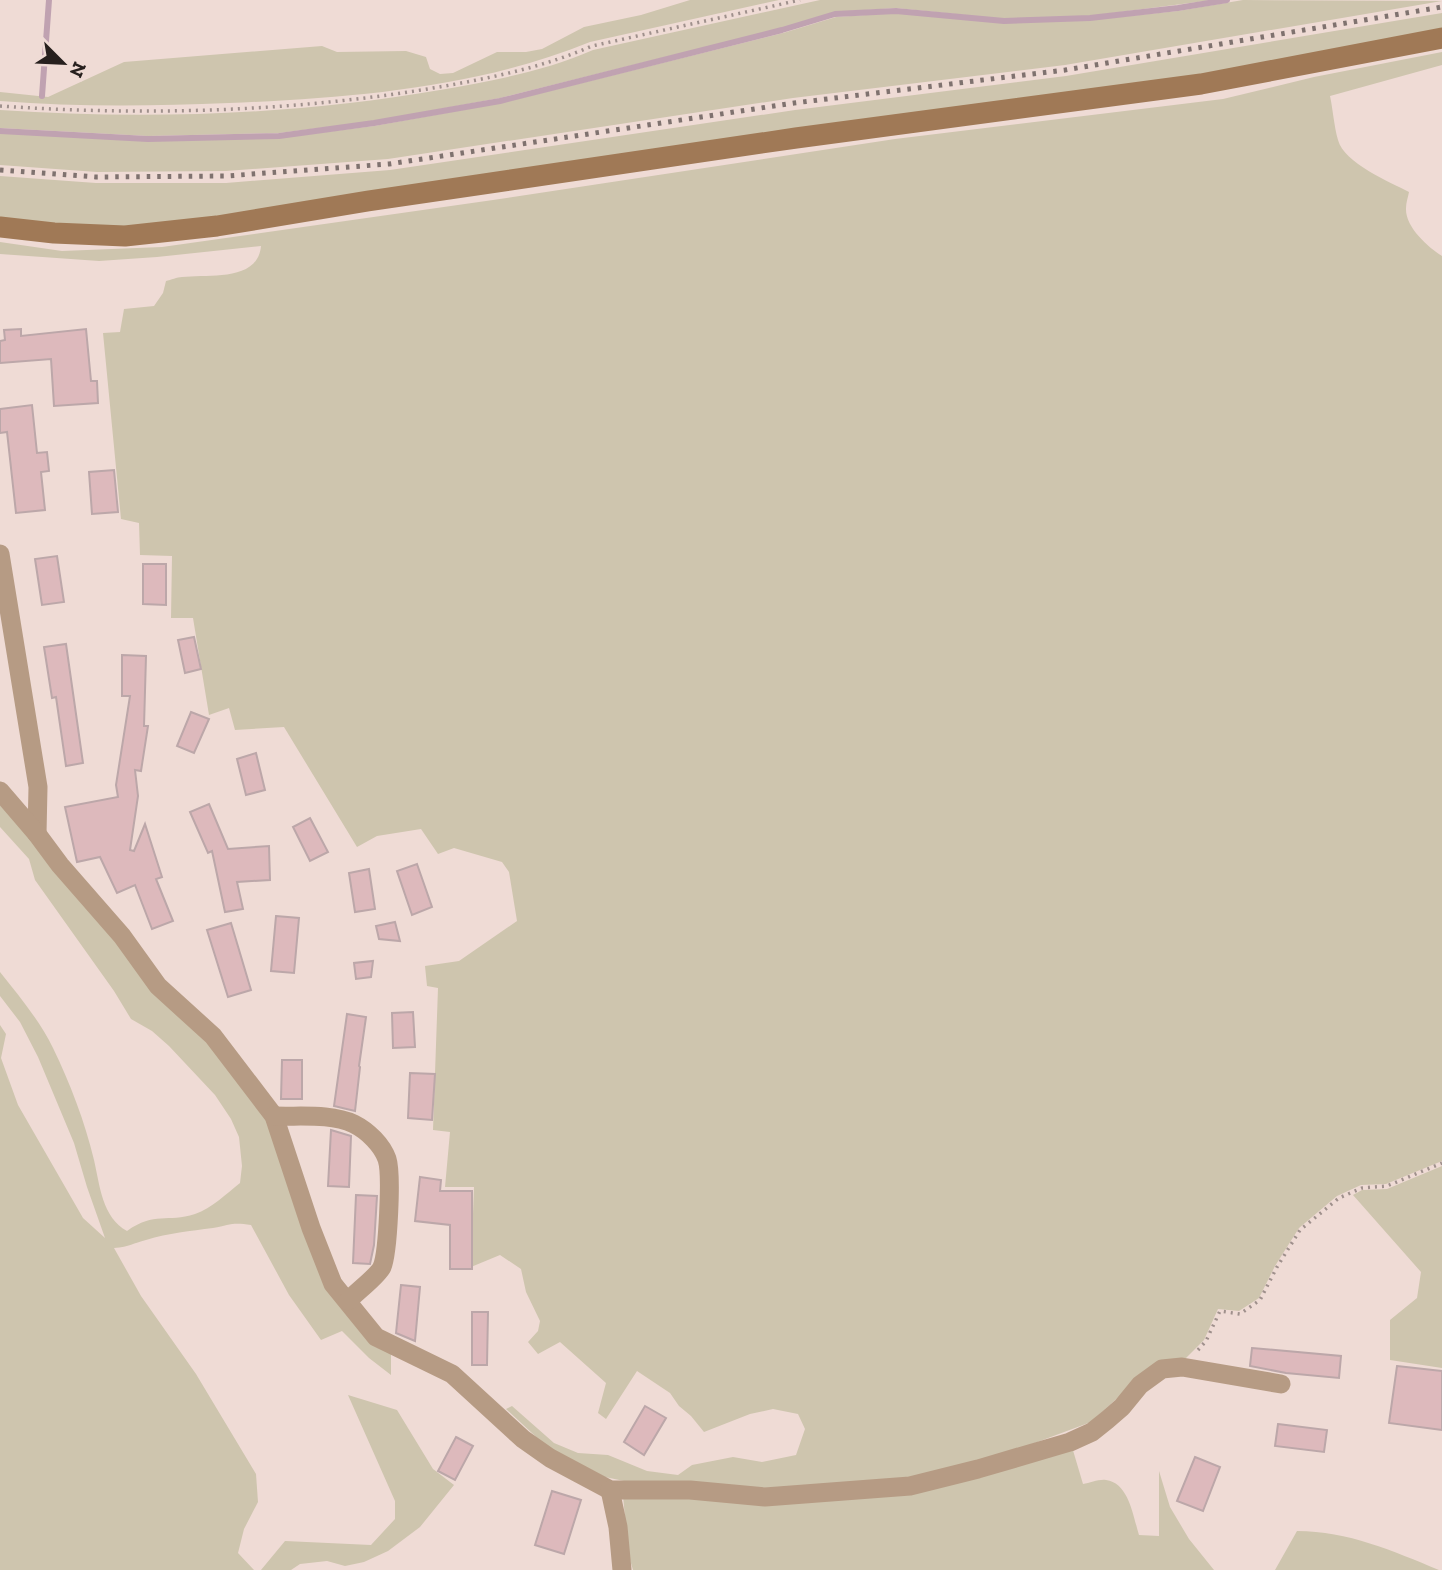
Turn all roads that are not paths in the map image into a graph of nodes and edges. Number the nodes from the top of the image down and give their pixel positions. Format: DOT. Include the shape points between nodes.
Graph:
graph roads {
  1 [pos="1442,37"];
  2 [pos="0,226"];
  3 [pos="0,554"];
  4 [pos="0,791"];
  5 [pos="37,834"];
  6 [pos="274,1116"];
  7 [pos="348,1301"];
  8 [pos="1281,1384"];
  9 [pos="610,1490"];
  10 [pos="622,1570"];
  1 -- 2 [label="street" via="1201,83 782,140 217,226 125,236"];
  3 -- 5 [label="street" via="38,787"];
  4 -- 5 [label="street"];
  5 -- 6 [label="street" via="158,986 213,1037"];
  6 -- 7 [label="street" via="333,1284"];
  6 -- 7 [label="street" via="326,1118 355,1125 377,1143 387,1160 388,1216 381,1269"];
  7 -- 9 [label="street" via="376,1337 452,1374 523,1439"];
  8 -- 9 [label="street" via="1182,1367 1162,1369 1092,1432 910,1486 757,1497 690,1490"];
  9 -- 10 [label="street"];
}
